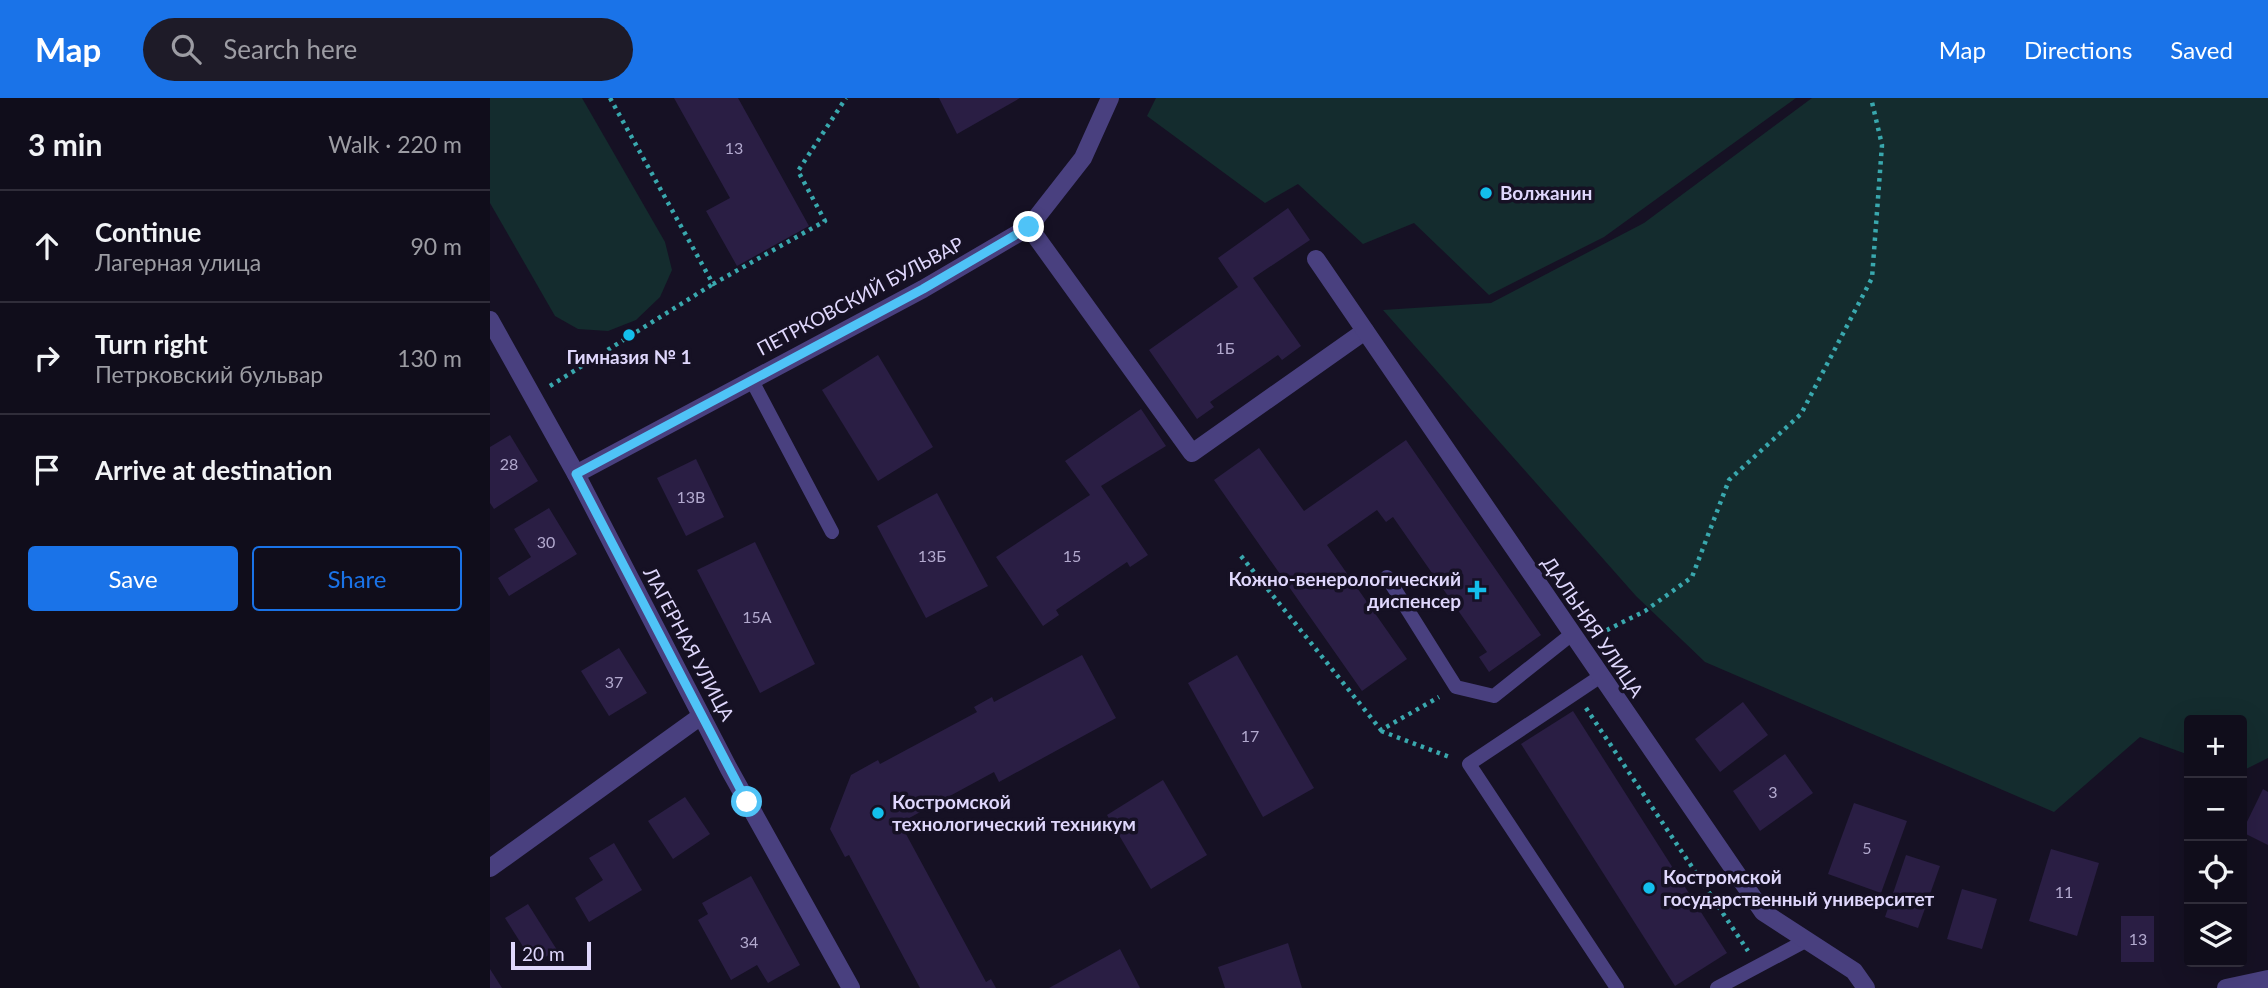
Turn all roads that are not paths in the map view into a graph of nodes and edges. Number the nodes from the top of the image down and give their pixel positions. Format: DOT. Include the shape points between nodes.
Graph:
graph roads {
  1 [pos="1110,98"];
  2 [pos="1029,227"];
  3 [pos="1315,259"];
  4 [pos="490,320"];
  5 [pos="1365,331"];
  6 [pos="751,379"];
  7 [pos="576,474"];
  8 [pos="832,532"];
  9 [pos="1387,576"];
  10 [pos="1576,639"];
  11 [pos="1601,676"];
  12 [pos="701,716"];
  13 [pos="490,867"];
  14 [pos="1807,940"];
  15 [pos="2268,979"];
  16 [pos="850,988"];
  17 [pos="1617,988"];
  18 [pos="1717,988"];
  19 [pos="1866,988"];
  20 [pos="2226,988"];
  1 -- 2 [label="street, ПЕТРКОВСКИЙ БУЛЬВАР" via="1083,158"];
  2 -- 5 [label="street" via="1192,453"];
  2 -- 6 [label="street, ПЕТРКОВСКИЙ БУЛЬВАР" via="923,289"];
  3 -- 5 [label="street, ДАЛЬНЯЯ УЛИЦА"];
  4 -- 7 [label="street, ЛАГЕРНАЯ УЛИЦА"];
  5 -- 10 [label="street, ДАЛЬНЯЯ УЛИЦА"];
  6 -- 7 [label="street, ПЕТРКОВСКИЙ БУЛЬВАР"];
  6 -- 8 [label="lane"];
  7 -- 12 [label="street, ЛАГЕРНАЯ УЛИЦА"];
  9 -- 10 [label="lane" via="1457,687 1494,696"];
  10 -- 11 [label="street, ДАЛЬНЯЯ УЛИЦА"];
  11 -- 14 [label="street, ДАЛЬНЯЯ УЛИЦА" via="1763,912"];
  11 -- 17 [label="lane" via="1469,764"];
  12 -- 13 [label="street"];
  12 -- 16 [label="street, ЛАГЕРНАЯ УЛИЦА"];
  14 -- 18 [label="lane"];
  14 -- 19 [label="street, ДАЛЬНЯЯ УЛИЦА" via="1854,971"];
  15 -- 20 [label="street"];
}
